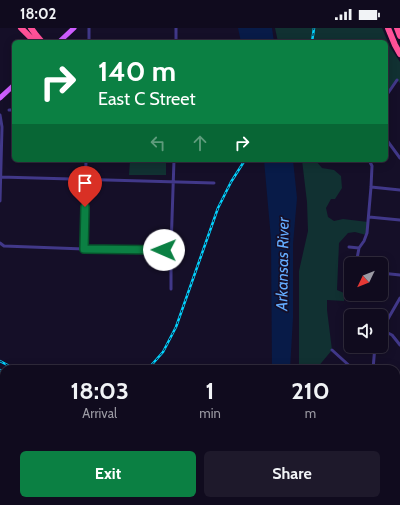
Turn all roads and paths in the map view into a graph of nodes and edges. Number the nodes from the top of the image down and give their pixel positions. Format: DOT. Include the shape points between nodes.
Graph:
graph roads {
  1 [pos="21,28"];
  2 [pos="31,28"];
  3 [pos="74,28"];
  4 [pos="89,28"];
  5 [pos="176,28"];
  6 [pos="388,28"];
  7 [pos="397,28"];
  8 [pos="400,36"];
  9 [pos="33,40"];
  10 [pos="40,40"];
  11 [pos="61,40"];
  12 [pos="89,40"];
  13 [pos="176,40"];
  14 [pos="400,54"];
  15 [pos="397,80"];
  16 [pos="12,87"];
  17 [pos="388,93"];
  18 [pos="0,98"];
  19 [pos="0,115"];
  20 [pos="388,142"];
  21 [pos="400,158"];
  22 [pos="86,162"];
  23 [pos="174,162"];
  24 [pos="370,162"];
  25 [pos="0,177"];
  26 [pos="86,180"];
  27 [pos="174,182"];
  28 [pos="214,183"];
  29 [pos="371,187"];
  30 [pos="400,190"];
  31 [pos="0,201"];
  32 [pos="369,217"];
  33 [pos="400,220"];
  34 [pos="0,243"];
  35 [pos="349,247"];
  36 [pos="171,248"];
  37 [pos="359,248"];
  38 [pos="84,249"];
  39 [pos="357,257"];
  40 [pos="388,274"];
  41 [pos="400,275"];
  42 [pos="172,289"];
  43 [pos="400,298"];
  44 [pos="388,319"];
  45 [pos="388,334"];
  46 [pos="400,345"];
  47 [pos="332,350"];
  48 [pos="374,353"];
  49 [pos="349,365"];
  50 [pos="373,365"];
  1 -- 9 [label="highway"];
  2 -- 10 [label="highway"];
  3 -- 11 [label="main road"];
  4 -- 12 [label="street"];
  5 -- 13 [label="street"];
  6 -- 14 [label="highway"];
  7 -- 8 [label="highway"];
  15 -- 17 [label="street"];
  16 -- 18 [label="main road"];
  19 -- 25 [label="street"];
  20 -- 21 [label="street"];
  22 -- 26 [label="street"];
  23 -- 27 [label="street"];
  24 -- 29 [label="street"];
  25 -- 26 [label="street"];
  25 -- 31 [label="street"];
  26 -- 27 [label="street"];
  26 -- 38 [label="street"];
  27 -- 28 [label="street"];
  27 -- 36 [label="street"];
  29 -- 30 [label="street"];
  29 -- 32 [label="street"];
  32 -- 33 [label="street"];
  32 -- 37 [label="street" via="367,233"];
  34 -- 38 [label="street" via="4,246"];
  35 -- 37 [label="street"];
  36 -- 38 [label="street"];
  36 -- 42 [label="street"];
  37 -- 39 [label="street"];
  40 -- 41 [label="street"];
  43 -- 44 [label="street"];
  45 -- 46 [label="street"];
  47 -- 49 [label="street"];
  48 -- 50 [label="street"];
}
